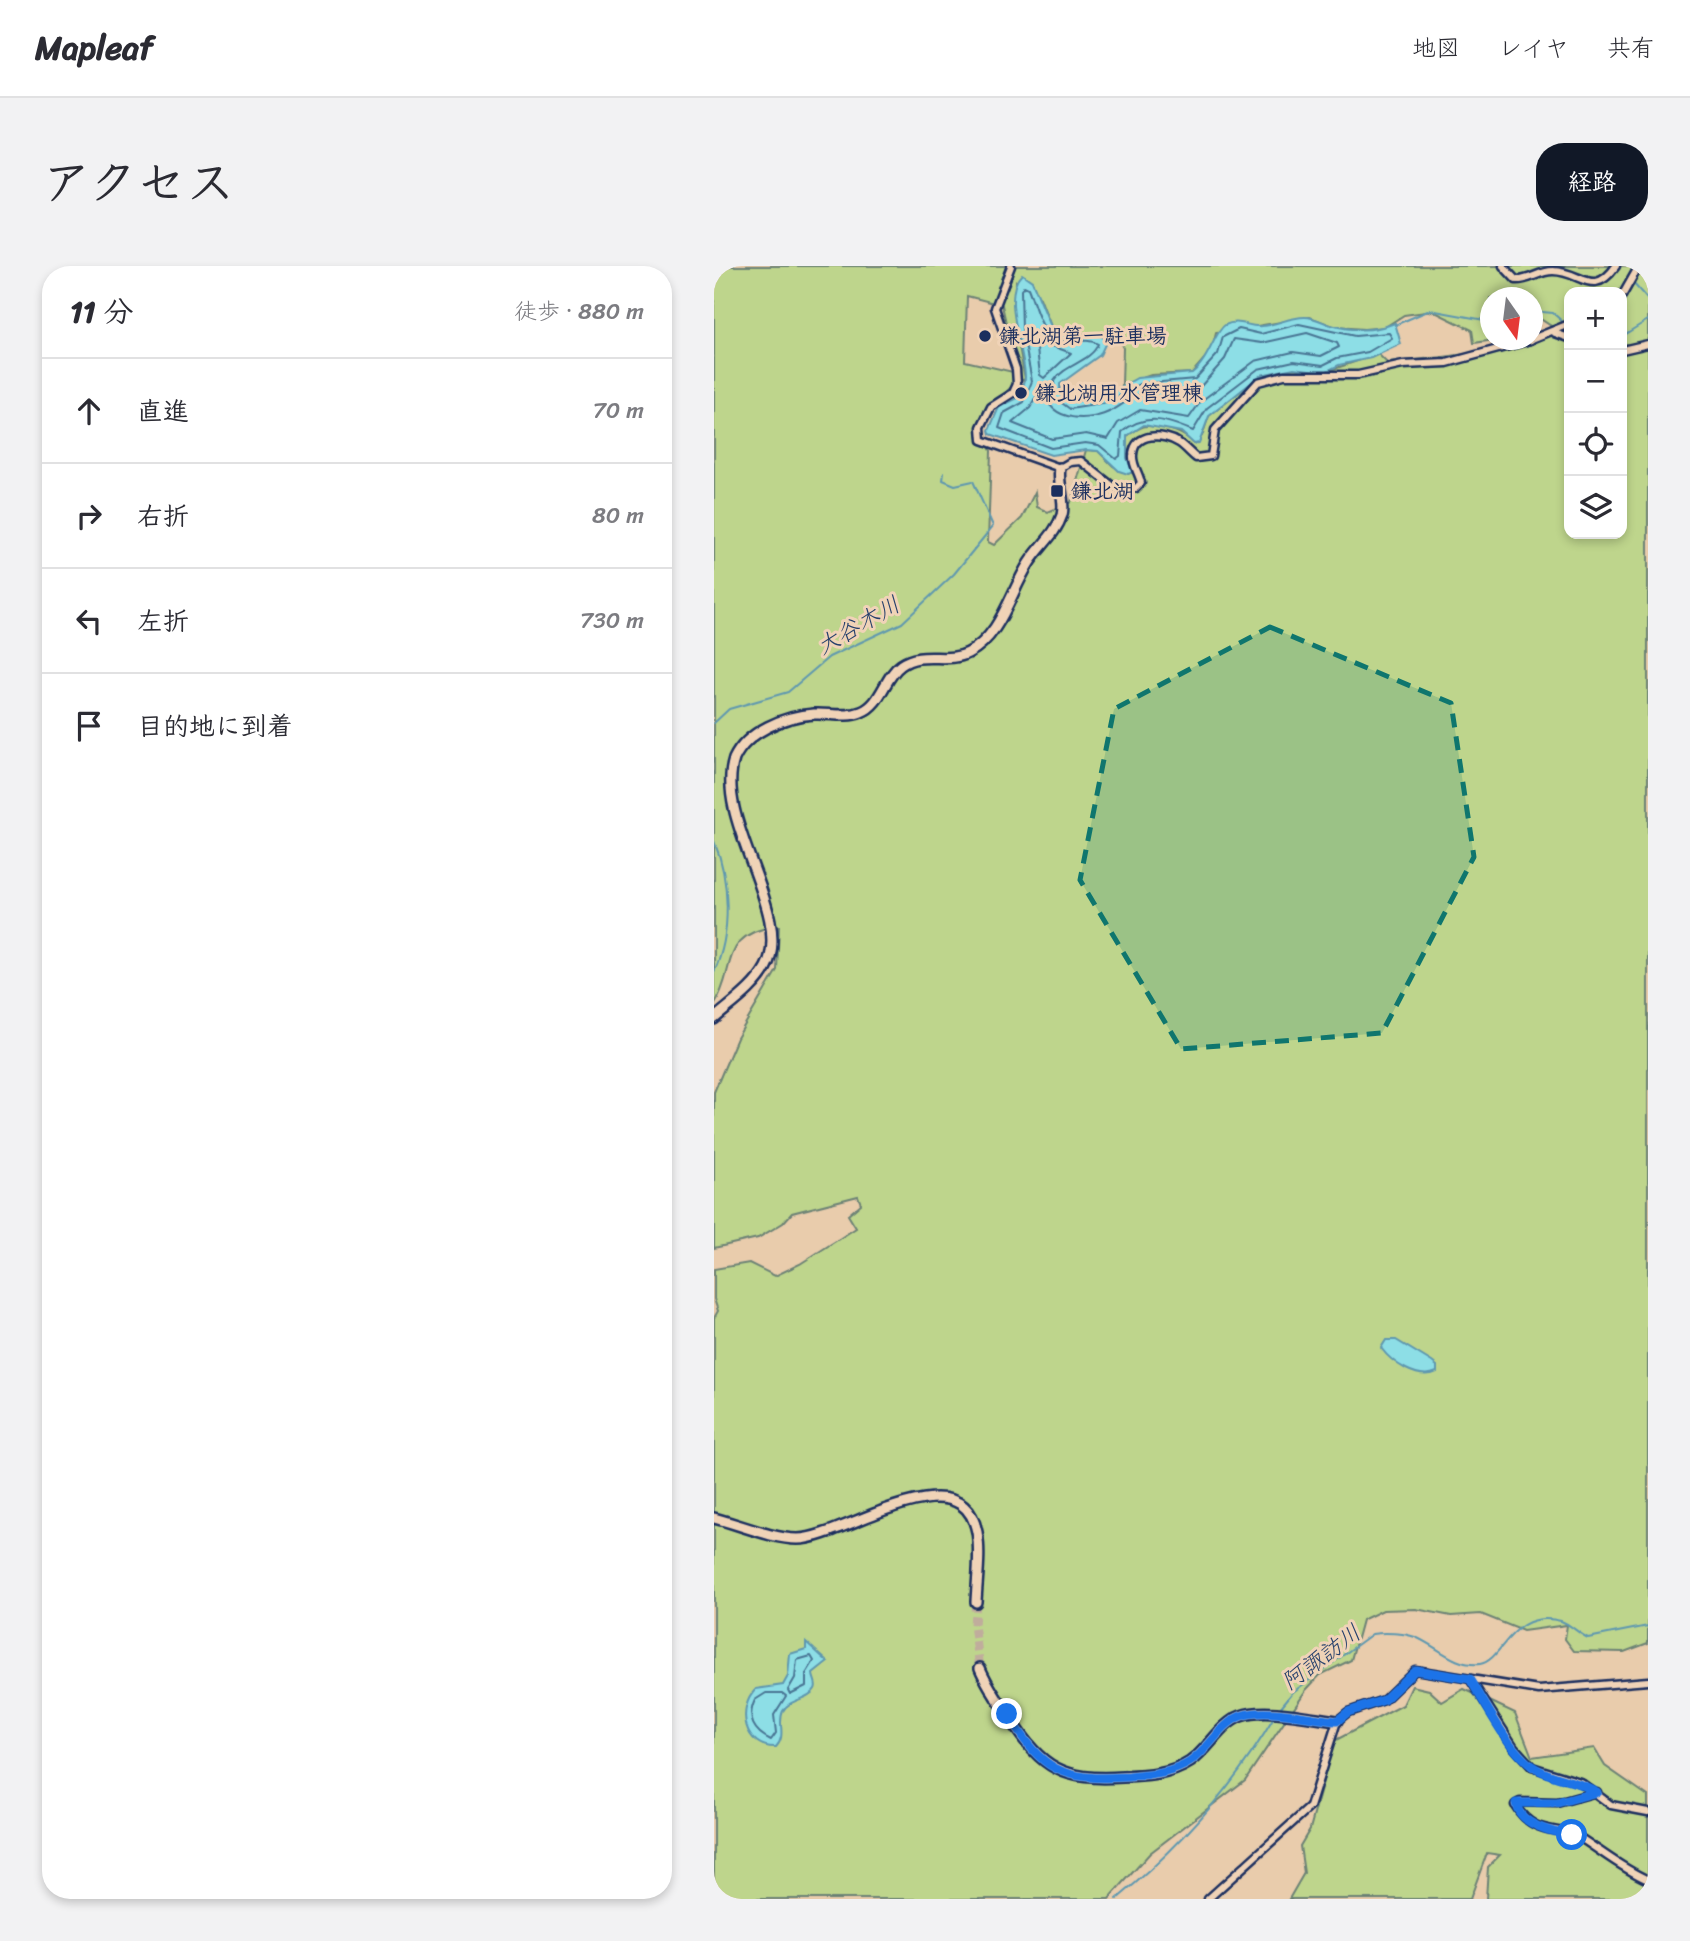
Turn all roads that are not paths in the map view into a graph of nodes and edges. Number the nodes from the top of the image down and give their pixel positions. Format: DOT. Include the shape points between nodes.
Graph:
graph roads {
  1 [pos="1011,266"];
  2 [pos="1503,266"];
  3 [pos="1616,266"];
  4 [pos="1639,266"];
  5 [pos="1627,290"];
  6 [pos="1564,327"];
  7 [pos="1552,333"];
  8 [pos="1543,336"];
  9 [pos="1564,337"];
  10 [pos="1648,344"];
  11 [pos="1627,349"];
  12 [pos="1493,350"];
  13 [pos="1060,468"];
  14 [pos="714,1019"];
  15 [pos="714,1518"];
  16 [pos="976,1602"];
  17 [pos="980,1668"];
  18 [pos="1470,1679"];
  19 [pos="1648,1681"];
  20 [pos="1337,1721"];
  21 [pos="1597,1792"];
  22 [pos="1648,1812"];
  23 [pos="1648,1880"];
  24 [pos="1208,1899"];
  1 -- 13 [label="street" via="995,308 1017,384 1013,393 991,407 981,435 985,442"];
  2 -- 3 [label="street" via="1516,280 1552,271 1595,282 1606,279"];
  4 -- 5 [label="street"];
  6 -- 7 [label="street"];
  7 -- 8 [label="street"];
  7 -- 9 [label="street"];
  10 -- 11 [label="street"];
  12 -- 13 [label="street" via="1447,363 1403,365 1358,375 1284,375 1258,382 1215,430 1208,458 1196,458 1179,443 1163,437 1138,442 1133,455 1141,483 1128,491 1110,485 1081,461"];
  13 -- 14 [label="street" via="1061,518 982,644 959,656 911,660 899,666 862,712 785,719 747,741 735,756 729,782 731,802 744,857 772,929 771,955 752,986"];
  15 -- 16 [label="street" via="799,1539 926,1497 951,1499 965,1509 976,1530"];
  17 -- 20 [label="street" via="1030,1749 1051,1766 1082,1778 1167,1772 1192,1761 1239,1716 1261,1713"];
  18 -- 19 [label="street" via="1539,1690"];
  18 -- 20 [label="street" via="1415,1670 1384,1700 1348,1712"];
  18 -- 21 [label="street" via="1532,1767"];
  20 -- 24 [label="street" via="1310,1807"];
  21 -- 22 [label="street" via="1611,1805"];
  21 -- 23 [label="street" via="1570,1801 1515,1805 1538,1826 1581,1838 1622,1869"];
}
